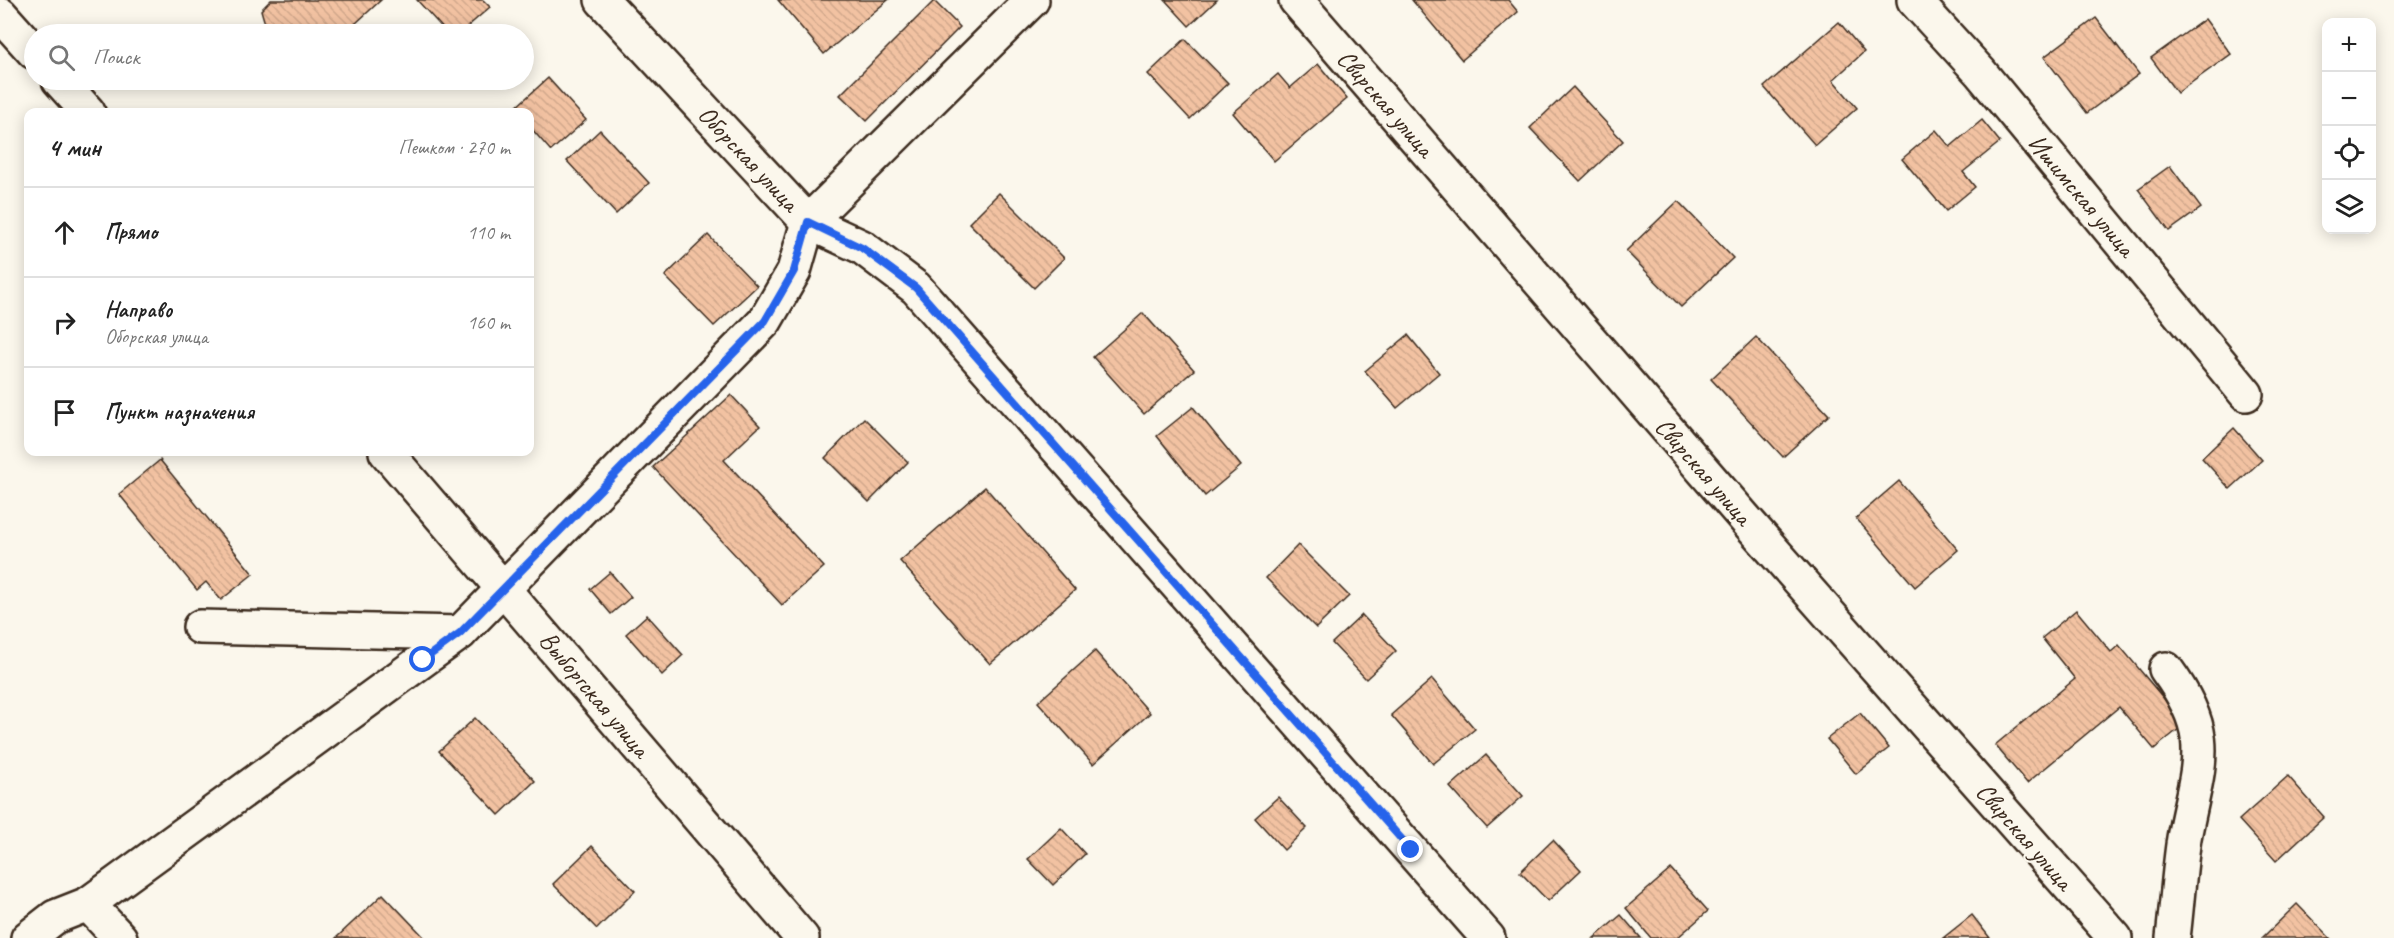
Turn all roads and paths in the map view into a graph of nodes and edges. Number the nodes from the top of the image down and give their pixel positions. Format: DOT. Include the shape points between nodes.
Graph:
graph roads {
  1 [pos="602,0"];
  2 [pos="1032,0"];
  3 [pos="1296,0"];
  4 [pos="1914,0"];
  5 [pos="0,14"];
  6 [pos="24,41"];
  7 [pos="68,90"];
  8 [pos="84,108"];
  9 [pos="808,222"];
  10 [pos="2246,394"];
  11 [pos="389,456"];
  12 [pos="504,588"];
  13 [pos="200,627"];
  14 [pos="460,633"];
  15 [pos="2166,669"];
  16 [pos="88,904"];
  17 [pos="28,938"];
  18 [pos="120,938"];
  19 [pos="802,938"];
  20 [pos="1488,938"];
  21 [pos="2115,938"];
  22 [pos="2173,938"];
  1 -- 9 [label="street, Оборская улица"];
  2 -- 9 [label="street"];
  3 -- 21 [label="street, Свирская улица"];
  4 -- 10 [label="street, Ишимская улица" via="1980,72"];
  5 -- 6 [label="street"];
  7 -- 8 [label="street"];
  9 -- 12 [label="street" via="794,271 765,321"];
  9 -- 20 [label="street, Оборская улица" via="862,248 916,288"];
  11 -- 12 [label="street, Выборгская улица"];
  12 -- 14 [label="street"];
  12 -- 19 [label="street, Выборгская улица"];
  13 -- 14 [label="street"];
  14 -- 16 [label="street"];
  15 -- 22 [label="street" via="2194,718 2201,745 2184,839"];
  16 -- 17 [label="street" via="55,917"];
  16 -- 18 [label="street"];
}
